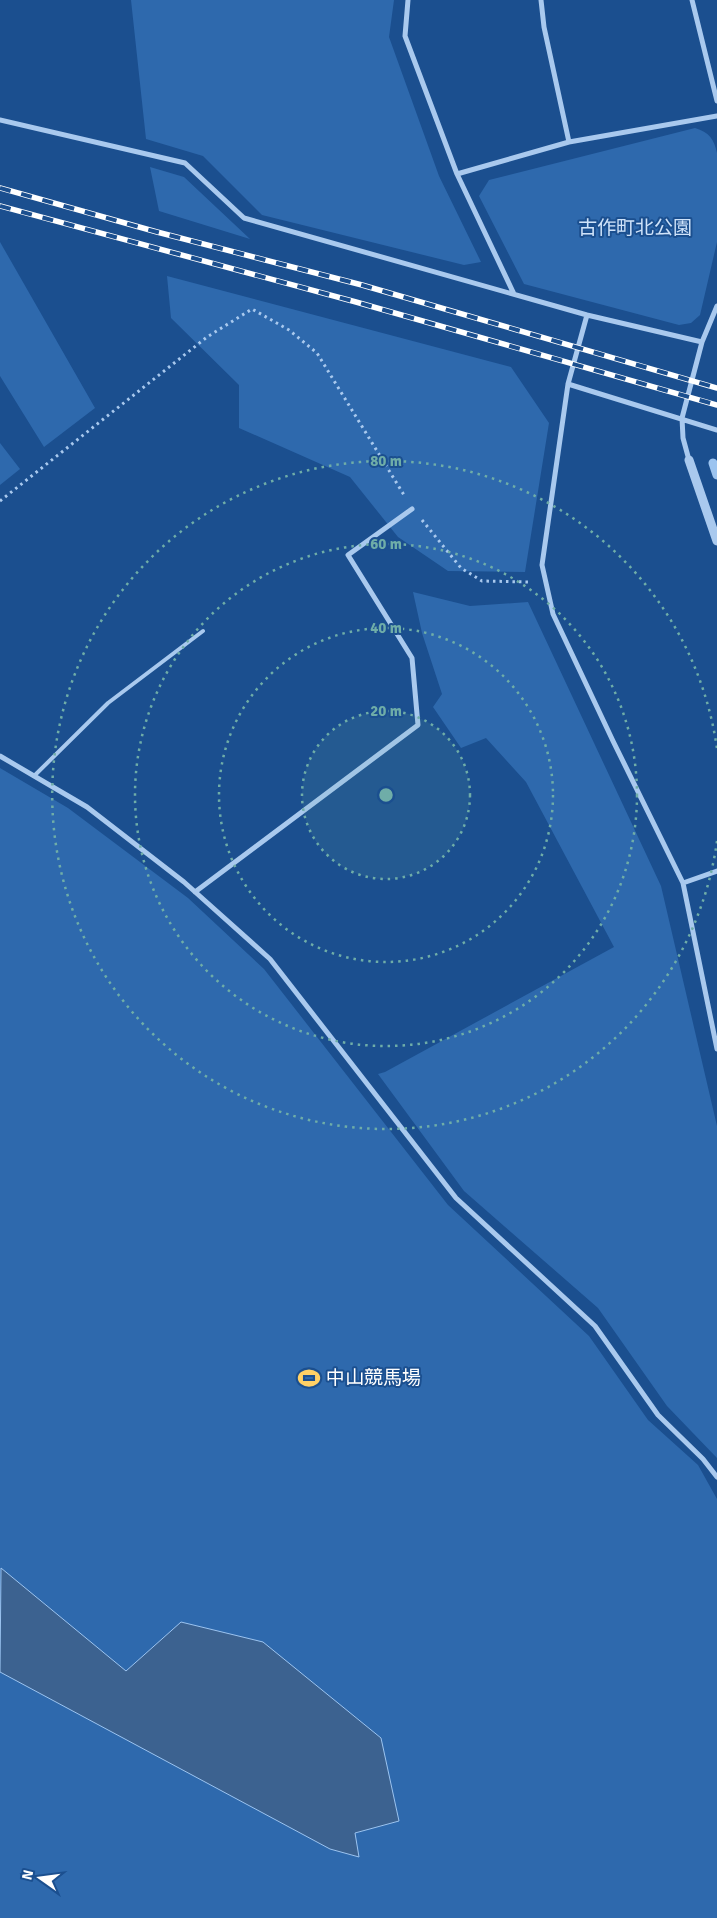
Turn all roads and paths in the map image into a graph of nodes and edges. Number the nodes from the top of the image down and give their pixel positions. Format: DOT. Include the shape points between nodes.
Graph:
graph roads {
  1 [pos="408,0"];
  2 [pos="540,0"];
  3 [pos="692,0"];
  4 [pos="717,102"];
  5 [pos="717,116"];
  6 [pos="0,120"];
  7 [pos="569,142"];
  8 [pos="458,174"];
  9 [pos="514,294"];
  10 [pos="717,306"];
  11 [pos="587,315"];
  12 [pos="702,342"];
  13 [pos="568,384"];
  14 [pos="682,418"];
  15 [pos="717,430"];
  16 [pos="689,460"];
  17 [pos="0,501"];
  18 [pos="412,509"];
  19 [pos="717,541"];
  20 [pos="546,583"];
  21 [pos="203,631"];
  22 [pos="0,756"];
  23 [pos="34,776"];
  24 [pos="717,871"];
  25 [pos="684,883"];
  26 [pos="195,892"];
  27 [pos="717,1049"];
  28 [pos="717,1477"];
  1 -- 8 [label="street" via="405,36"];
  2 -- 7 [label="street"];
  3 -- 4 [label="street"];
  5 -- 7 [label="street"];
  6 -- 9 [label="street" via="185,163 244,218"];
  7 -- 8 [label="street"];
  8 -- 9 [label="street"];
  9 -- 11 [label="street"];
  10 -- 12 [label="street"];
  11 -- 12 [label="street"];
  11 -- 13 [label="street"];
  12 -- 14 [label="street"];
  13 -- 14 [label="street"];
  13 -- 20 [label="street" via="542,565"];
  14 -- 15 [label="street"];
  14 -- 16 [label="street"];
  16 -- 19 [label="street"];
  17 -- 18 [label="path" via="207,337 252,309 289,330 317,353"];
  18 -- 20 [label="path" via="461,568 482,581"];
  18 -- 26 [label="street" via="348,555 412,658 418,725"];
  20 -- 25 [label="street" via="553,614"];
  21 -- 23 [label="lane" via="108,703"];
  22 -- 23 [label="street"];
  23 -- 26 [label="street" via="88,807"];
  24 -- 25 [label="street"];
  25 -- 27 [label="street"];
  26 -- 28 [label="street" via="270,959 456,1198 595,1326 658,1416 704,1459"];
}
